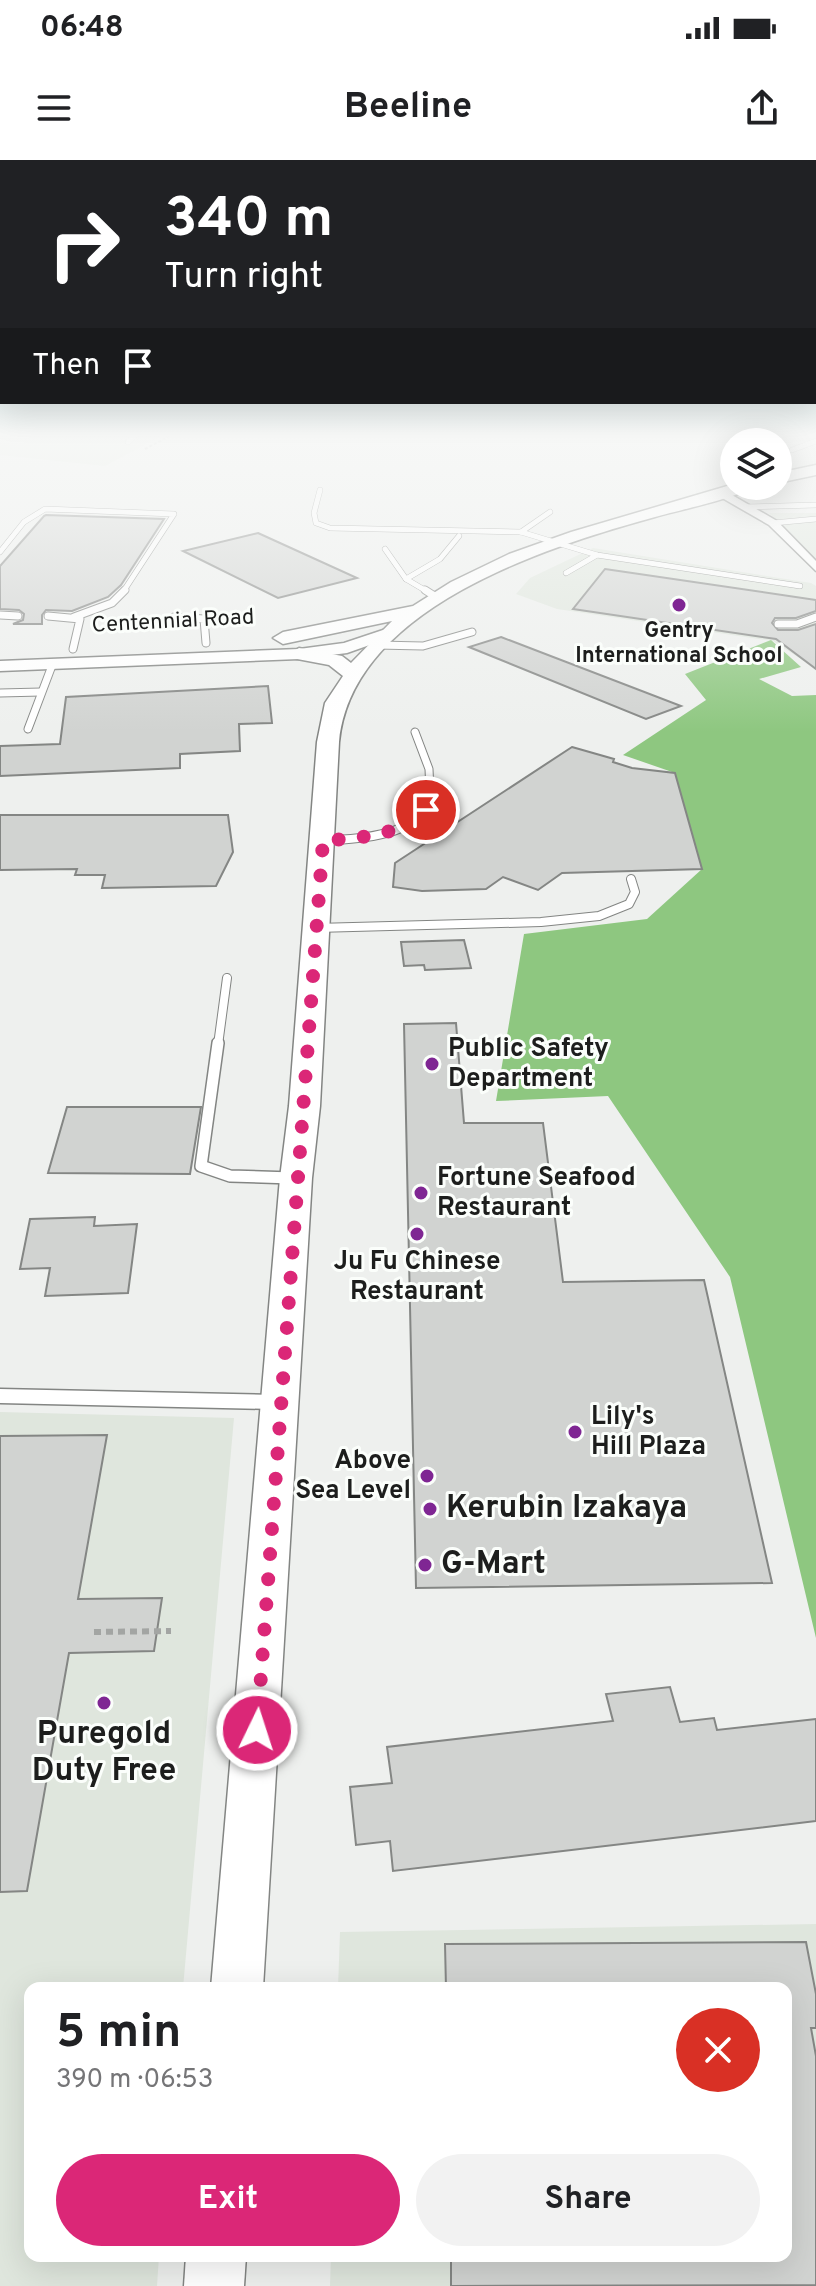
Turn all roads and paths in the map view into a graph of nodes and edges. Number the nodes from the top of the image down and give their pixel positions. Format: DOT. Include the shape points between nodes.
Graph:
graph roads {
  1 [pos="14,533"];
  2 [pos="162,533"];
  3 [pos="543,533"];
  4 [pos="563,533"];
  5 [pos="783,533"];
  6 [pos="459,536"];
  7 [pos="385,549"];
  8 [pos="0,552"];
  9 [pos="597,555"];
  10 [pos="816,568"];
  11 [pos="566,573"];
  12 [pos="406,579"];
  13 [pos="800,586"];
  14 [pos="426,604"];
  15 [pos="0,615"];
  16 [pos="18,616"];
  17 [pos="48,616"];
  18 [pos="74,617"];
  19 [pos="174,617"];
  20 [pos="816,617"];
  21 [pos="778,624"];
  22 [pos="472,632"];
  23 [pos="283,638"];
  24 [pos="206,643"];
  25 [pos="73,649"];
  26 [pos="0,652"];
  27 [pos="367,652"];
  28 [pos="299,654"];
  29 [pos="53,663"];
  30 [pos="0,666"];
  31 [pos="41,692"];
  32 [pos="0,693"];
  33 [pos="28,729"];
  34 [pos="415,732"];
  35 [pos="323,841"];
  36 [pos="631,879"];
  37 [pos="315,928"];
  38 [pos="227,978"];
  39 [pos="296,1178"];
  40 [pos="0,1396"];
  41 [pos="282,1402"];
  42 [pos="171,1631"];
  43 [pos="94,1632"];
  44 [pos="237,1982"];
  45 [pos="216,2262"];
  46 [pos="214,2286"];
  1 -- 8 [label="lane"];
  2 -- 18 [label="lane" via="112,603"];
  3 -- 14 [label="main road"];
  4 -- 9 [label="lane"];
  5 -- 10 [label="street"];
  6 -- 12 [label="lane" via="440,559"];
  7 -- 12 [label="lane"];
  9 -- 11 [label="lane"];
  9 -- 13 [label="lane"];
  12 -- 14 [label="lane"];
  14 -- 23 [label="main road"];
  14 -- 27 [label="main road"];
  15 -- 16 [label="lane"];
  17 -- 18 [label="lane"];
  18 -- 25 [label="lane" via="80,619"];
  19 -- 24 [label="lane" via="204,619"];
  20 -- 21 [label="lane"];
  22 -- 27 [label="lane" via="423,646"];
  23 -- 24 [label="street, Centennial Road"];
  23 -- 27 [label="street, Centennial Road"];
  24 -- 25 [label="street, Centennial Road"];
  25 -- 26 [label="street, Centennial Road"];
  27 -- 28 [label="main road" via="335,660"];
  27 -- 35 [label="main road" via="333,713"];
  28 -- 29 [label="street, Centennial Road"];
  29 -- 30 [label="street, Centennial Road"];
  29 -- 31 [label="lane"];
  31 -- 32 [label="lane"];
  31 -- 33 [label="lane"];
  34 -- 35 [label="lane" via="431,781 426,810 410,825"];
  35 -- 37 [label="main road"];
  36 -- 37 [label="lane" via="635,892 629,904 599,916"];
  37 -- 39 [label="main road"];
  38 -- 39 [label="lane" via="201,1166 206,1173 219,1175"];
  39 -- 41 [label="main road"];
  40 -- 41 [label="lane"];
  41 -- 44 [label="main road"];
  42 -- 43 [label="path"];
  45 -- 46 [label="main road"];
}
